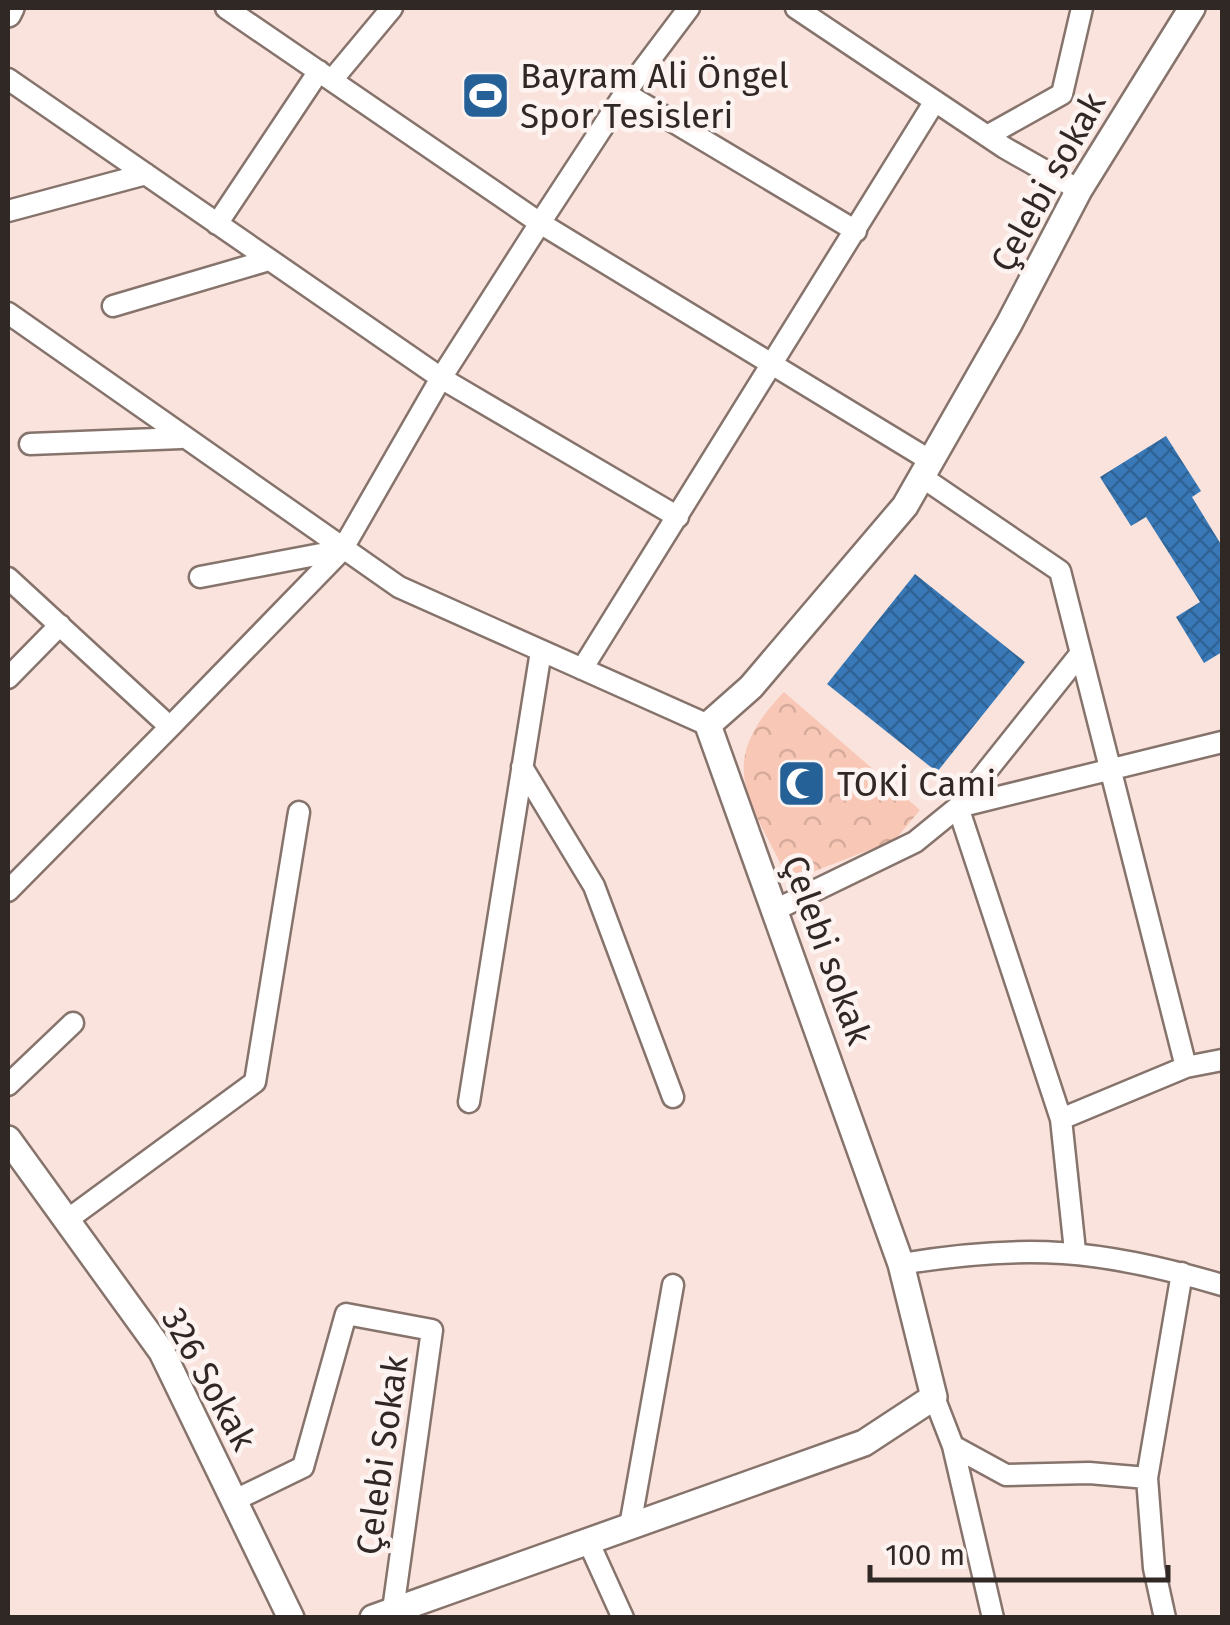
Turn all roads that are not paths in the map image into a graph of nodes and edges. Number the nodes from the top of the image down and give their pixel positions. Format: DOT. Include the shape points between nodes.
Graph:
graph roads {
  1 [pos="226,8"];
  2 [pos="392,8"];
  3 [pos="689,8"];
  4 [pos="796,8"];
  5 [pos="1082,8"];
  6 [pos="1192,8"];
  7 [pos="325,75"];
  8 [pos="8,79"];
  9 [pos="625,93"];
  10 [pos="935,101"];
  11 [pos="986,136"];
  12 [pos="146,174"];
  13 [pos="1079,190"];
  14 [pos="8,211"];
  15 [pos="540,223"];
  16 [pos="217,224"];
  17 [pos="856,231"];
  18 [pos="269,260"];
  19 [pos="114,306"];
  20 [pos="8,312"];
  21 [pos="774,366"];
  22 [pos="441,378"];
  23 [pos="181,438"];
  24 [pos="30,444"];
  25 [pos="926,469"];
  26 [pos="678,518"];
  27 [pos="342,550"];
  28 [pos="200,577"];
  29 [pos="8,578"];
  30 [pos="60,625"];
  31 [pos="541,650"];
  32 [pos="1081,653"];
  33 [pos="582,669"];
  34 [pos="8,678"];
  35 [pos="708,725"];
  36 [pos="170,727"];
  37 [pos="1222,742"];
  38 [pos="522,767"];
  39 [pos="1110,767"];
  40 [pos="958,806"];
  41 [pos="298,812"];
  42 [pos="8,891"];
  43 [pos="777,909"];
  44 [pos="74,1023"];
  45 [pos="1222,1060"];
  46 [pos="1186,1067"];
  47 [pos="8,1085"];
  48 [pos="673,1097"];
  49 [pos="469,1102"];
  50 [pos="1061,1119"];
  51 [pos="8,1139"];
  52 [pos="67,1220"];
  53 [pos="1074,1251"];
  54 [pos="901,1264"];
  55 [pos="1182,1273"];
  56 [pos="674,1285"];
  57 [pos="1222,1285"];
  58 [pos="934,1397"];
  59 [pos="953,1446"];
  60 [pos="1147,1478"];
  61 [pos="235,1500"];
  62 [pos="630,1526"];
  63 [pos="588,1541"];
  64 [pos="383,1614"];
  65 [pos="291,1618"];
  66 [pos="623,1618"];
  67 [pos="994,1618"];
  68 [pos="1165,1618"];
  1 -- 7 [label="street"];
  2 -- 7 [label="street"];
  3 -- 9 [label="street"];
  4 -- 10 [label="street"];
  5 -- 11 [label="street" via="1062,94"];
  6 -- 13 [label="street, Çelebi sokak"];
  7 -- 15 [label="street"];
  7 -- 16 [label="street"];
  8 -- 12 [label="street"];
  9 -- 15 [label="street"];
  9 -- 17 [label="street"];
  10 -- 11 [label="street"];
  10 -- 17 [label="street"];
  11 -- 13 [label="street"];
  12 -- 14 [label="street"];
  12 -- 16 [label="street"];
  13 -- 25 [label="street, Çelebi sokak"];
  15 -- 21 [label="street"];
  15 -- 22 [label="street"];
  16 -- 18 [label="street"];
  17 -- 21 [label="street"];
  18 -- 19 [label="street"];
  18 -- 22 [label="street"];
  20 -- 23 [label="street"];
  21 -- 25 [label="street"];
  21 -- 26 [label="street"];
  22 -- 26 [label="street"];
  22 -- 27 [label="street"];
  23 -- 24 [label="street"];
  23 -- 27 [label="street"];
  25 -- 32 [label="street" via="1060,571"];
  25 -- 35 [label="street, Çelebi sokak" via="905,506 751,687"];
  26 -- 33 [label="street"];
  27 -- 28 [label="street"];
  27 -- 31 [label="street" via="399,587"];
  27 -- 36 [label="street"];
  29 -- 30 [label="street"];
  30 -- 34 [label="street"];
  30 -- 36 [label="street"];
  31 -- 33 [label="street"];
  31 -- 38 [label="street"];
  32 -- 39 [label="street"];
  32 -- 40 [label="street"];
  33 -- 35 [label="street"];
  35 -- 43 [label="street, Çelebi sokak"];
  36 -- 42 [label="street"];
  37 -- 39 [label="street"];
  38 -- 48 [label="street" via="594,886"];
  38 -- 49 [label="street"];
  39 -- 40 [label="street"];
  39 -- 46 [label="street"];
  40 -- 43 [label="street" via="914,842"];
  40 -- 50 [label="street"];
  41 -- 52 [label="street" via="255,1082"];
  43 -- 54 [label="street, Çelebi sokak"];
  44 -- 47 [label="street"];
  45 -- 46 [label="street"];
  46 -- 50 [label="street"];
  50 -- 53 [label="street"];
  51 -- 52 [label="street, 326 Sokak"];
  52 -- 61 [label="street, 326 Sokak" via="162,1352"];
  53 -- 54 [label="street" via="982,1251"];
  53 -- 55 [label="street"];
  54 -- 58 [label="street, Çelebi sokak"];
  55 -- 57 [label="street"];
  55 -- 60 [label="street"];
  56 -- 62 [label="street"];
  58 -- 59 [label="street"];
  58 -- 62 [label="street, Çelebi sokak" via="864,1443"];
  59 -- 60 [label="street" via="1006,1475"];
  59 -- 67 [label="street"];
  60 -- 68 [label="street"];
  61 -- 64 [label="street, Çelebi Sokak" via="304,1467 346,1314 432,1330"];
  61 -- 65 [label="street, 326 Sokak"];
  62 -- 63 [label="street, Çelebi sokak"];
  63 -- 64 [label="street, Çelebi sokak"];
  63 -- 66 [label="street"];
}
